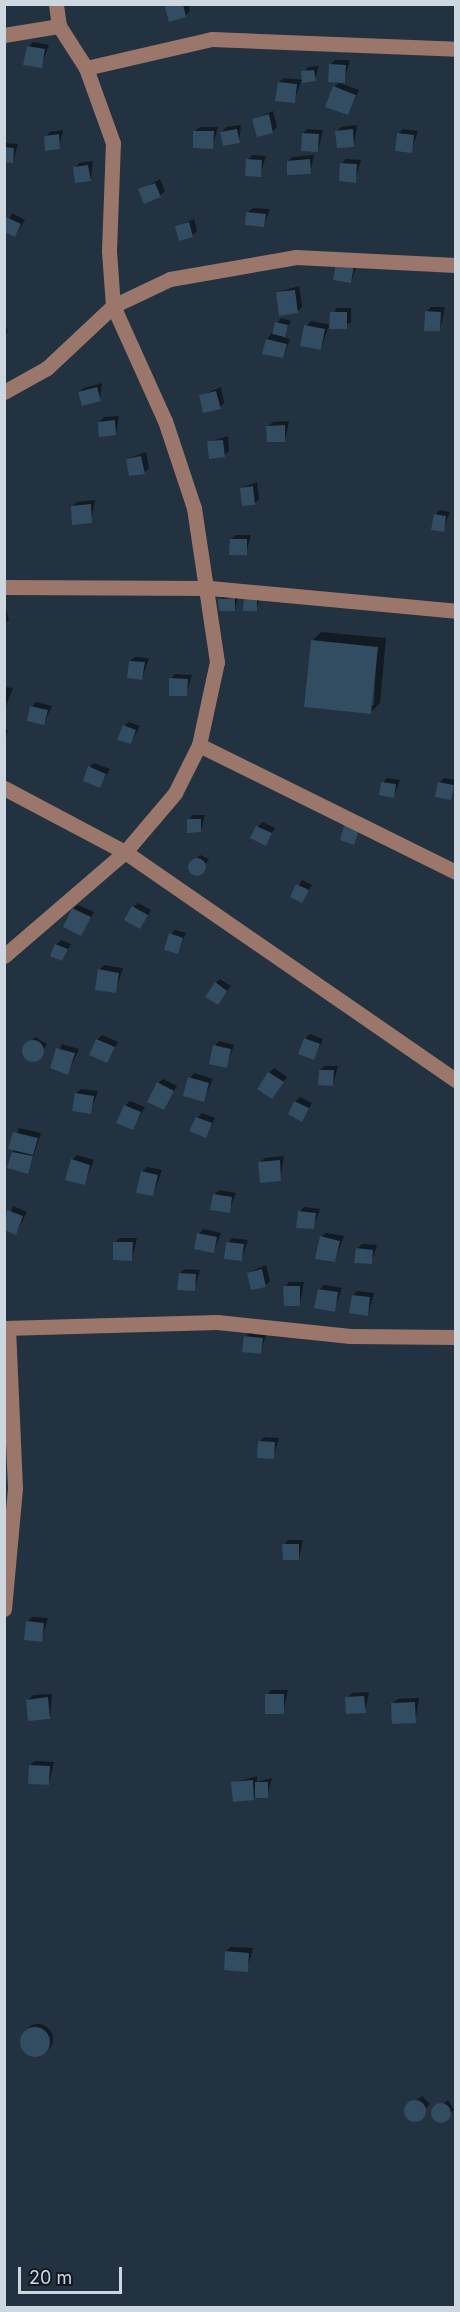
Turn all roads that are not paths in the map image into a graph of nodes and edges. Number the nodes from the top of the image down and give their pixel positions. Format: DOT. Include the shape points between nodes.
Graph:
graph roads {
  1 [pos="56,4"];
  2 [pos="59,26"];
  3 [pos="4,35"];
  4 [pos="456,49"];
  5 [pos="86,68"];
  6 [pos="456,266"];
  7 [pos="113,306"];
  8 [pos="4,392"];
  9 [pos="4,587"];
  10 [pos="210,588"];
  11 [pos="456,611"];
  12 [pos="199,745"];
  13 [pos="4,788"];
  14 [pos="125,852"];
  15 [pos="456,872"];
  16 [pos="4,957"];
  17 [pos="456,1080"];
  18 [pos="6,1328"];
  19 [pos="456,1337"];
  20 [pos="4,1609"];
  1 -- 2 [label="street"];
  2 -- 3 [label="street"];
  2 -- 5 [label="street"];
  4 -- 5 [label="street" via="212,39"];
  5 -- 7 [label="street" via="113,143 109,251"];
  6 -- 7 [label="street" via="296,257 170,279"];
  7 -- 8 [label="street" via="47,368"];
  7 -- 10 [label="street" via="165,421 194,508"];
  9 -- 10 [label="street"];
  10 -- 11 [label="street"];
  10 -- 12 [label="street" via="217,662"];
  12 -- 14 [label="street" via="175,793"];
  12 -- 15 [label="street"];
  13 -- 14 [label="street"];
  14 -- 16 [label="street"];
  14 -- 17 [label="street"];
  18 -- 19 [label="street" via="217,1322 350,1336"];
  18 -- 20 [label="street" via="15,1488"];
}
